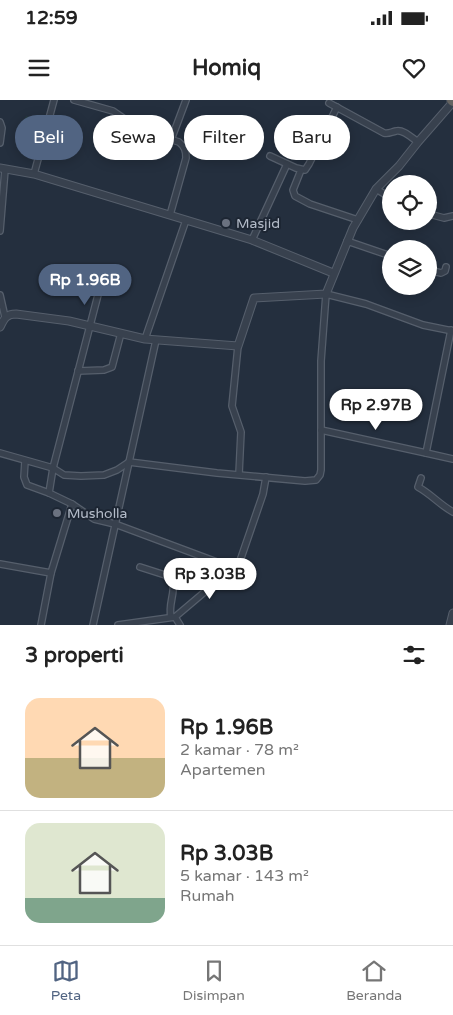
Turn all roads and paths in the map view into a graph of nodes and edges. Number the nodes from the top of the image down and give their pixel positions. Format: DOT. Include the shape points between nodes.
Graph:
graph roads {
  1 [pos="54,100"];
  2 [pos="74,100"];
  3 [pos="186,100"];
  4 [pos="328,101"];
  5 [pos="453,101"];
  6 [pos="337,107"];
  7 [pos="119,115"];
  8 [pos="0,122"];
  9 [pos="174,132"];
  10 [pos="174,141"];
  11 [pos="418,142"];
  12 [pos="0,144"];
  13 [pos="270,156"];
  14 [pos="287,164"];
  15 [pos="2,169"];
  16 [pos="301,170"];
  17 [pos="34,174"];
  18 [pos="376,190"];
  19 [pos="382,193"];
  20 [pos="170,215"];
  21 [pos="437,216"];
  22 [pos="453,216"];
  23 [pos="186,220"];
  24 [pos="358,220"];
  25 [pos="0,231"];
  26 [pos="252,240"];
  27 [pos="347,241"];
  28 [pos="382,253"];
  29 [pos="446,266"];
  30 [pos="333,272"];
  31 [pos="437,272"];
  32 [pos="99,291"];
  33 [pos="326,294"];
  34 [pos="0,295"];
  35 [pos="5,317"];
  36 [pos="90,326"];
  37 [pos="0,327"];
  38 [pos="452,331"];
  39 [pos="121,333"];
  40 [pos="145,339"];
  41 [pos="156,340"];
  42 [pos="238,346"];
  43 [pos="78,371"];
  44 [pos="321,430"];
  45 [pos="0,453"];
  46 [pos="426,453"];
  47 [pos="453,459"];
  48 [pos="25,461"];
  49 [pos="129,462"];
  50 [pos="54,468"];
  51 [pos="239,474"];
  52 [pos="266,477"];
  53 [pos="421,478"];
  54 [pos="49,493"];
  55 [pos="72,504"];
  56 [pos="453,512"];
  57 [pos="115,524"];
  58 [pos="0,564"];
  59 [pos="140,567"];
  60 [pos="234,568"];
  61 [pos="51,573"];
  62 [pos="453,613"];
  63 [pos="173,617"];
  64 [pos="41,625"];
  65 [pos="93,625"];
  66 [pos="118,625"];
  67 [pos="180,625"];
  68 [pos="450,625"];
  1 -- 17 [label="street"];
  2 -- 7 [label="street"];
  3 -- 9 [label="street"];
  4 -- 6 [label="street"];
  5 -- 11 [label="street"];
  6 -- 11 [label="street" via="384,133 400,131"];
  6 -- 16 [label="street" via="310,164"];
  8 -- 12 [label="street"];
  10 -- 20 [label="street" via="184,145 186,153"];
  11 -- 18 [label="street"];
  13 -- 14 [label="street"];
  14 -- 16 [label="street"];
  14 -- 26 [label="street"];
  15 -- 17 [label="street"];
  15 -- 25 [label="street"];
  16 -- 24 [label="street" via="293,190 295,196"];
  17 -- 20 [label="street"];
  18 -- 19 [label="street"];
  18 -- 24 [label="street"];
  20 -- 23 [label="street"];
  21 -- 22 [label="street"];
  23 -- 26 [label="street"];
  23 -- 40 [label="street"];
  24 -- 27 [label="street"];
  26 -- 30 [label="street"];
  27 -- 28 [label="street"];
  27 -- 30 [label="street"];
  29 -- 31 [label="street" via="444,271"];
  30 -- 33 [label="street"];
  32 -- 36 [label="street"];
  33 -- 38 [label="street"];
  33 -- 42 [label="street" via="254,298"];
  33 -- 44 [label="street" via="321,361"];
  34 -- 35 [label="street"];
  35 -- 36 [label="street" via="10,314 37,316"];
  35 -- 37 [label="street"];
  36 -- 39 [label="street"];
  36 -- 43 [label="street"];
  38 -- 46 [label="street"];
  39 -- 40 [label="street"];
  39 -- 43 [label="street" via="112,367"];
  40 -- 41 [label="street"];
  41 -- 42 [label="street"];
  41 -- 49 [label="street"];
  42 -- 51 [label="street" via="232,406 241,432"];
  43 -- 50 [label="street"];
  44 -- 46 [label="street"];
  44 -- 52 [label="street" via="319,478 305,481"];
  45 -- 48 [label="street"];
  46 -- 47 [label="street"];
  48 -- 50 [label="street"];
  48 -- 54 [label="street" via="27,485"];
  49 -- 50 [label="street" via="117,470 95,476 64,475"];
  49 -- 51 [label="street"];
  49 -- 57 [label="street"];
  50 -- 54 [label="street"];
  51 -- 52 [label="street"];
  52 -- 60 [label="street" via="241,558"];
  53 -- 56 [label="street" via="418,487"];
  54 -- 55 [label="street"];
  55 -- 57 [label="street" via="94,519"];
  55 -- 61 [label="street"];
  57 -- 60 [label="street"];
  57 -- 65 [label="street"];
  58 -- 61 [label="street"];
  59 -- 63 [label="street" via="165,574 173,582 169,611"];
  60 -- 63 [label="street"];
  61 -- 64 [label="street"];
  62 -- 68 [label="street"];
  63 -- 66 [label="street"];
  63 -- 67 [label="street"];
}
